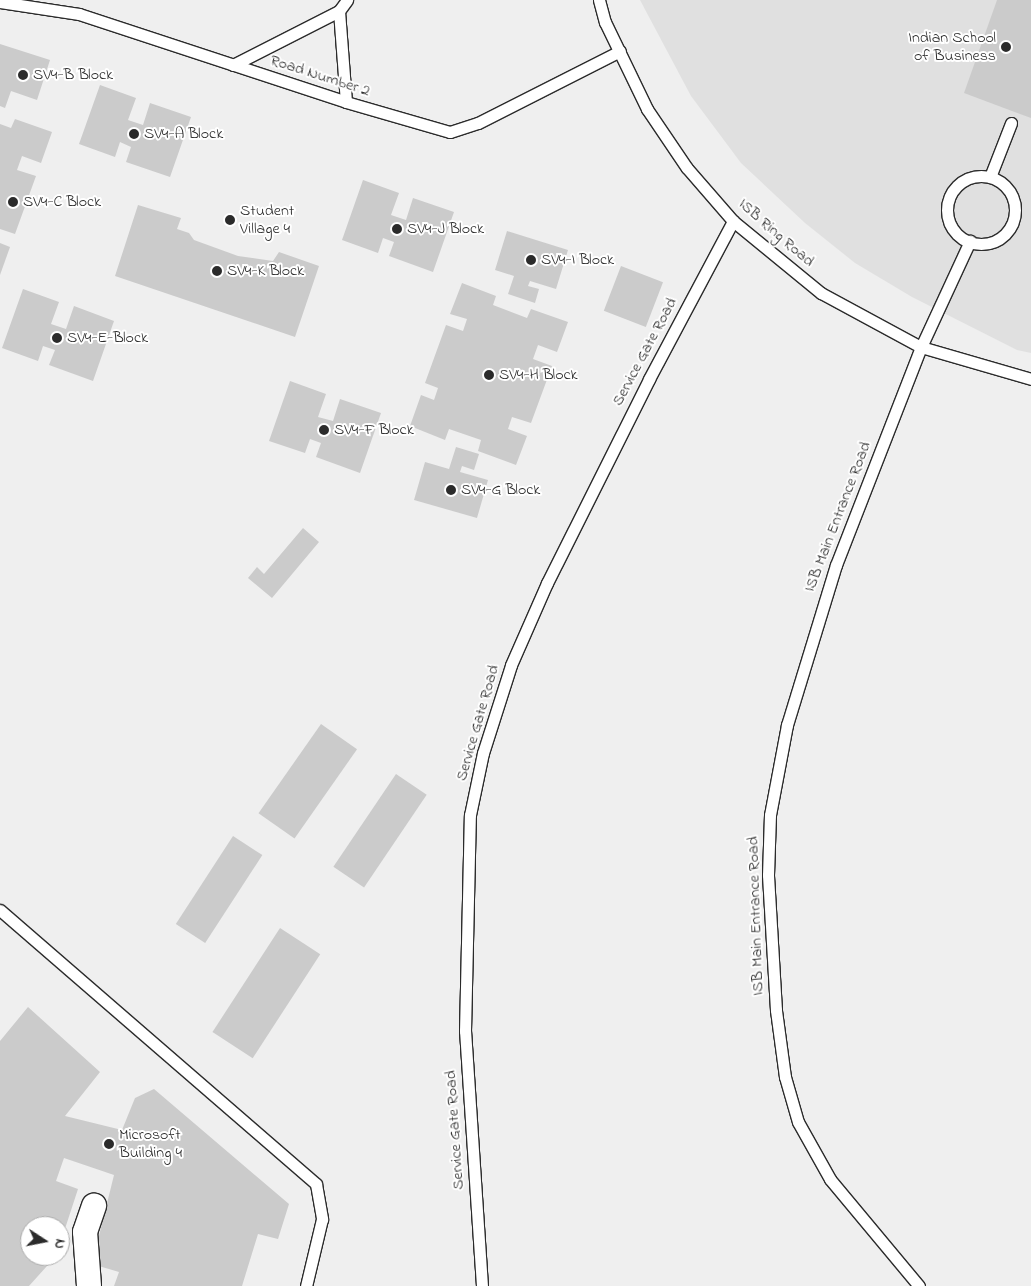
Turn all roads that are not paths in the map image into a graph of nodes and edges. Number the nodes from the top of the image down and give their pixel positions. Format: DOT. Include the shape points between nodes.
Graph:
graph roads {
  1 [pos="347,0"];
  2 [pos="599,0"];
  3 [pos="0,2"];
  4 [pos="339,11"];
  5 [pos="620,51"];
  6 [pos="233,65"];
  7 [pos="346,102"];
  8 [pos="1011,123"];
  9 [pos="990,177"];
  10 [pos="733,221"];
  11 [pos="970,241"];
  12 [pos="921,346"];
  13 [pos="1031,379"];
  14 [pos="0,910"];
  15 [pos="94,1206"];
  16 [pos="89,1286"];
  17 [pos="306,1286"];
  18 [pos="482,1286"];
  19 [pos="919,1286"];
  1 -- 4 [label="lane"];
  2 -- 5 [label="lane, ISB Ring Road"];
  3 -- 6 [label="lane, Road Number 2" via="79,14"];
  4 -- 6 [label="lane"];
  4 -- 7 [label="lane"];
  5 -- 7 [label="lane, Road Number 2" via="478,123 450,132"];
  5 -- 10 [label="lane, ISB Ring Road" via="647,109 687,168"];
  6 -- 7 [label="lane, Road Number 2"];
  8 -- 9 [label="lane"];
  9 -- 11 [label="lane" via="979,175 962,181 950,194 947,212 952,229"];
  9 -- 11 [label="lane" via="1010,190 1015,207 1012,225 1000,238 984,244"];
  10 -- 12 [label="lane, ISB Ring Road" via="821,293"];
  10 -- 18 [label="lane, Service Gate Road" via="649,379 547,583 512,665 483,753 470,814 465,1031"];
  11 -- 12 [label="lane, ISB Main Entrance Road"];
  12 -- 13 [label="lane, ISB Ring Road"];
  12 -- 19 [label="lane, ISB Main Entrance Road" via="809,644 786,725 770,814 768,875 776,1010 785,1077 798,1122 830,1179"];
  14 -- 17 [label="lane" via="316,1184 322,1219"];
  15 -- 16 [label="street" via="84,1245"];
}
